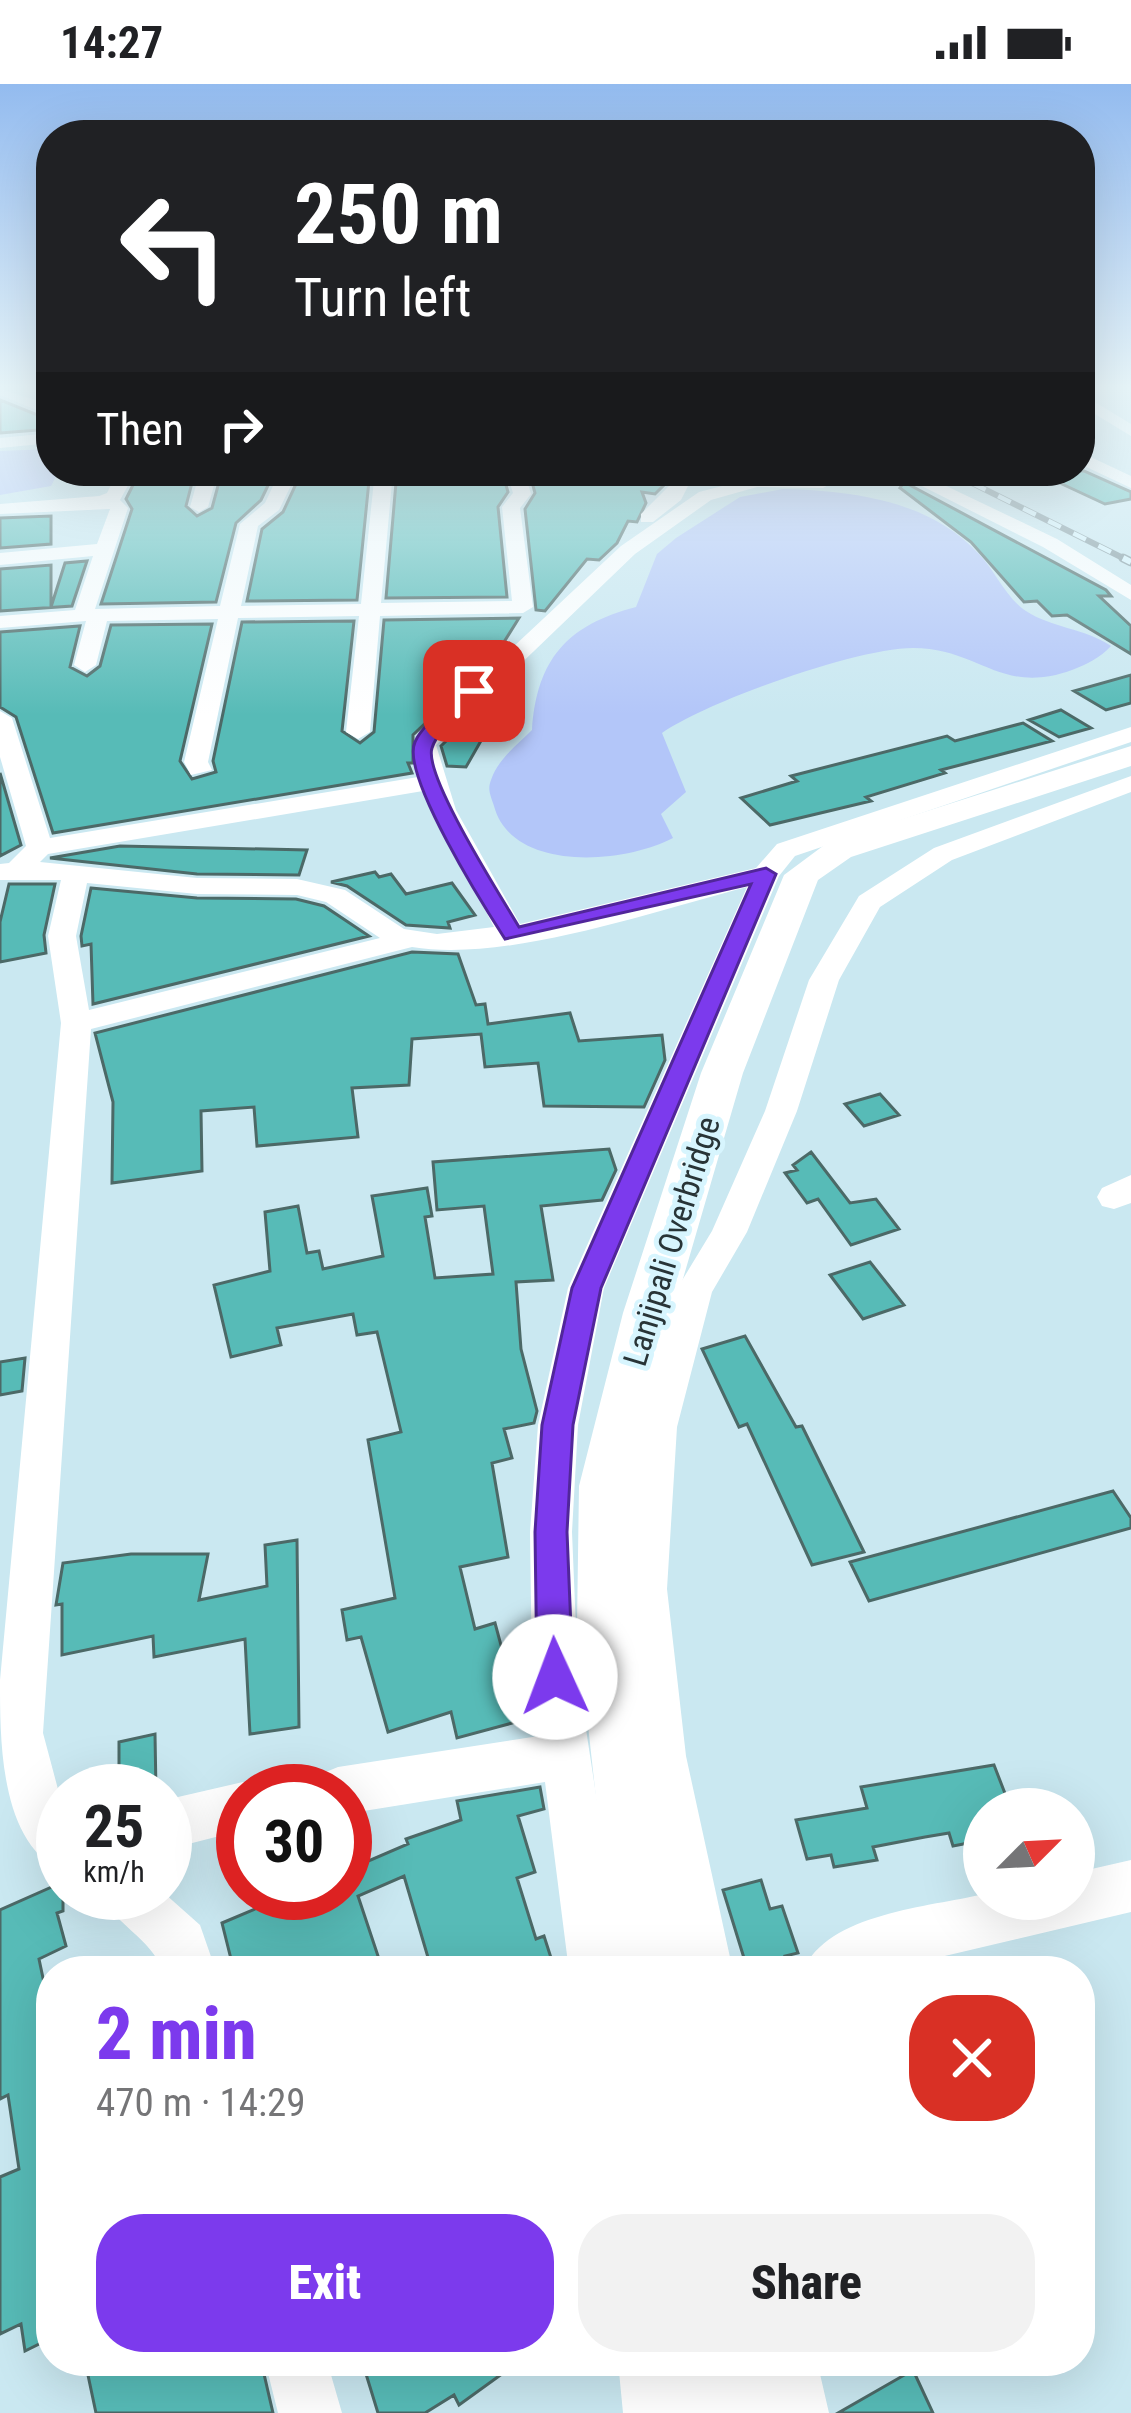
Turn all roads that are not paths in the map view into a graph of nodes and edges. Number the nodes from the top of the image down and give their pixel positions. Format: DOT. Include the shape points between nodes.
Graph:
graph roads {
  1 [pos="202,498"];
  2 [pos="277,498"];
  3 [pos="381,498"];
  4 [pos="519,498"];
  5 [pos="673,498"];
  6 [pos="703,498"];
  7 [pos="956,498"];
  8 [pos="108,499"];
  9 [pos="199,507"];
  10 [pos="0,509"];
  11 [pos="649,536"];
  12 [pos="107,549"];
  13 [pos="0,559"];
  14 [pos="1131,594"];
  15 [pos="370,612"];
  16 [pos="228,615"];
  17 [pos="90,616"];
  18 [pos="0,622"];
  19 [pos="86,665"];
  20 [pos="0,718"];
  21 [pos="358,732"];
  22 [pos="1131,734"];
  23 [pos="1131,756"];
  24 [pos="200,770"];
  25 [pos="434,782"];
  26 [pos="1131,783"];
  27 [pos="40,848"];
  28 [pos="7,871"];
  29 [pos="766,874"];
  30 [pos="75,876"];
  31 [pos="513,935"];
  32 [pos="410,939"];
  33 [pos="76,1023"];
  34 [pos="566,1755"];
  35 [pos="372,1786"];
  36 [pos="36,1808"];
  37 [pos="1131,1886"];
  38 [pos="156,1920"];
  39 [pos="185,1956"];
  40 [pos="594,1956"];
  41 [pos="649,1956"];
  42 [pos="703,1956"];
  43 [pos="856,1956"];
  44 [pos="300,2376"];
  45 [pos="651,2376"];
  46 [pos="719,2376"];
  47 [pos="790,2376"];
  48 [pos="310,2413"];
  49 [pos="655,2413"];
  50 [pos="725,2413"];
  51 [pos="797,2413"];
  1 -- 9 [label="street"];
  2 -- 16 [label="street" via="249,524"];
  3 -- 15 [label="street"];
  4 -- 15 [label="street" via="511,507 524,607"];
  5 -- 11 [label="street" via="642,526"];
  6 -- 11 [label="street"];
  7 -- 14 [label="street"];
  8 -- 10 [label="street"];
  8 -- 12 [label="street" via="119,508"];
  11 -- 25 [label="street" via="443,719 421,760"];
  12 -- 13 [label="street"];
  12 -- 17 [label="street"];
  15 -- 16 [label="street"];
  15 -- 21 [label="street"];
  16 -- 17 [label="street"];
  16 -- 24 [label="street"];
  17 -- 18 [label="street"];
  17 -- 19 [label="street"];
  20 -- 27 [label="street"];
  22 -- 29 [label="street" via="786,850"];
  23 -- 41 [label="main road, Lanjipali Overbridge" via="839,850 802,875 783,915 665,1251 607,1486 607,1625"];
  25 -- 27 [label="street"];
  25 -- 31 [label="street"];
  26 -- 42 [label="street" via="943,854 869,902 824,980 781,1111 694,1292 657,1427 645,1589 662,1756"];
  27 -- 28 [label="street"];
  28 -- 30 [label="street"];
  29 -- 31 [label="street"];
  29 -- 34 [label="street" via="586,1288 558,1425 551,1532"];
  30 -- 32 [label="street" via="297,887 334,896"];
  30 -- 33 [label="street" via="62,936"];
  31 -- 32 [label="street" via="437,944"];
  32 -- 33 [label="street"];
  33 -- 36 [label="street" via="19,1733"];
  34 -- 35 [label="street"];
  34 -- 40 [label="street"];
  37 -- 43 [label="street"];
  38 -- 39 [label="street"];
  44 -- 48 [label="street"];
  45 -- 49 [label="street"];
  46 -- 50 [label="main road"];
  47 -- 51 [label="street"];
}
